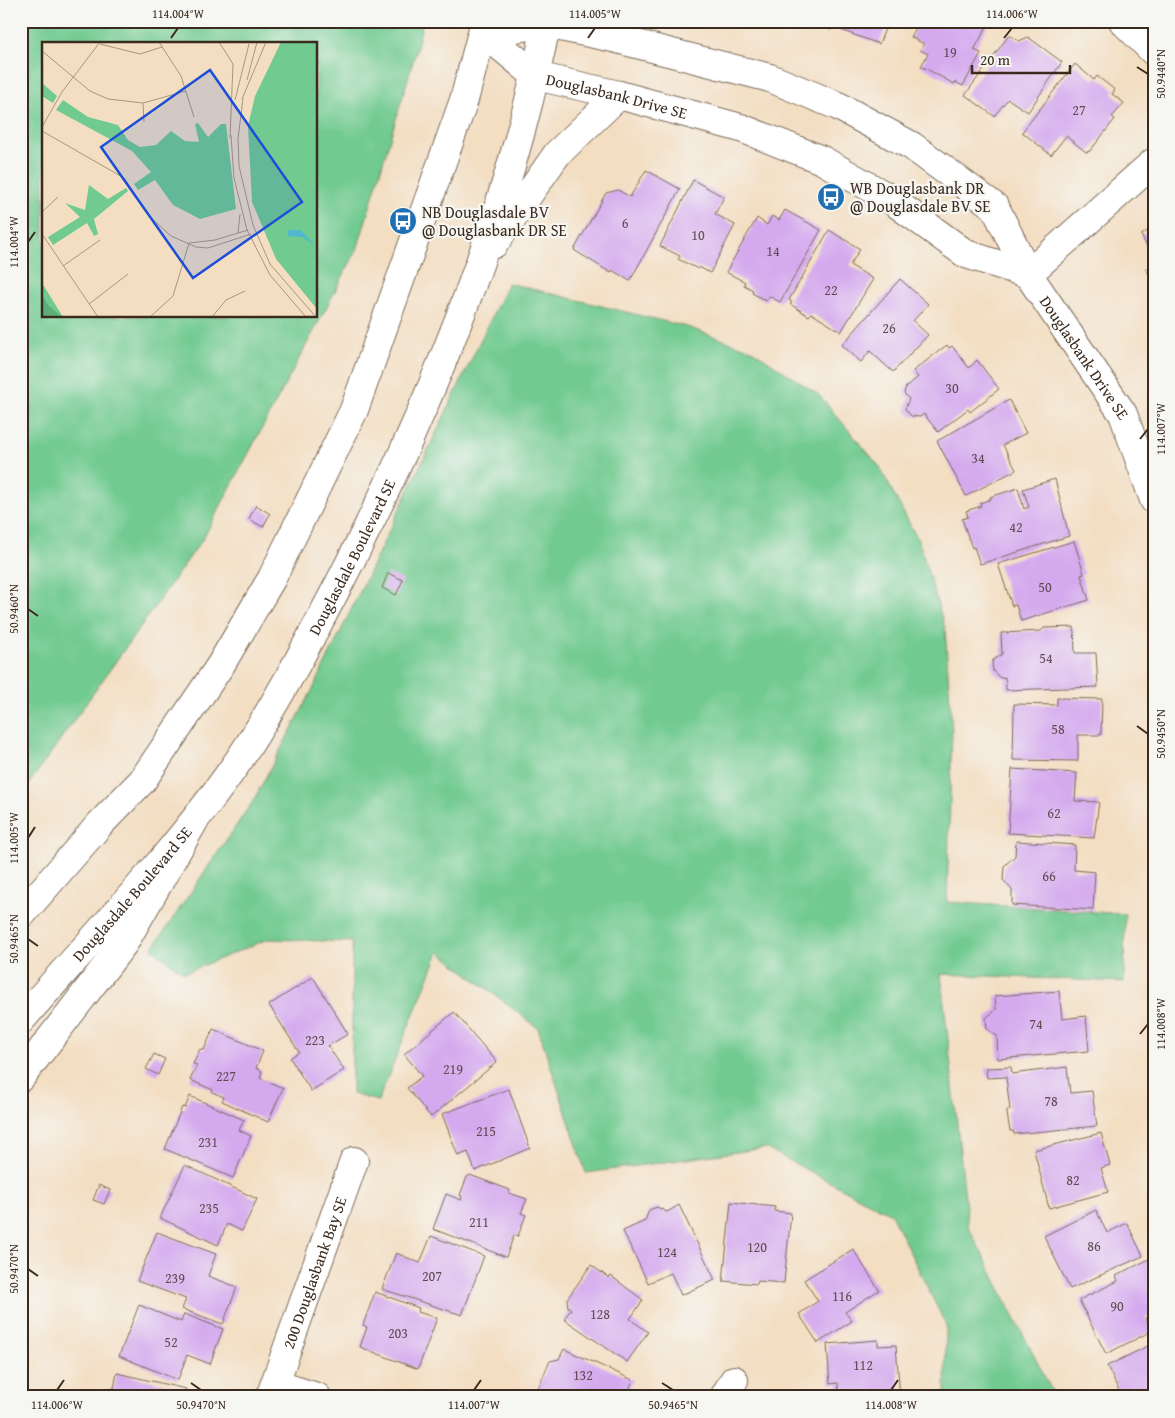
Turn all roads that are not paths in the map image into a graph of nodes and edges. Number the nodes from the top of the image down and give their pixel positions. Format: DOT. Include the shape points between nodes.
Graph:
graph roads {
  1 [pos="1122,21"];
  2 [pos="547,23"];
  3 [pos="484,27"];
  4 [pos="1154,52"];
  5 [pos="536,76"];
  6 [pos="619,95"];
  7 [pos="1154,162"];
  8 [pos="481,264"];
  9 [pos="1028,274"];
  10 [pos="1154,500"];
  11 [pos="193,823"];
  12 [pos="21,915"];
  13 [pos="21,1020"];
  14 [pos="21,1078"];
  15 [pos="354,1161"];
  16 [pos="272,1391"];
  17 [pos="317,1397"];
  1 -- 4 [label="main road"];
  2 -- 3 [label="main road, Douglasbank Drive SE"];
  2 -- 5 [label="main road, Douglasdale Boulevard SE"];
  2 -- 9 [label="main road, Douglasbank Drive SE" via="770,78 838,106 912,146 995,207"];
  3 -- 5 [label="main road, Douglasbank Drive SE"];
  3 -- 12 [label="main road" via="464,100 354,410 272,578 220,666 142,781"];
  5 -- 6 [label="main road, Douglasbank Drive SE"];
  5 -- 8 [label="main road, Douglasdale Boulevard SE"];
  6 -- 8 [label="main road" via="557,154"];
  6 -- 9 [label="main road, Douglasbank Drive SE" via="741,128 822,160 889,198 966,254"];
  7 -- 9 [label="main road"];
  8 -- 11 [label="main road, Douglasdale Boulevard SE" via="373,518 308,645 240,758"];
  9 -- 10 [label="main road, Douglasbank Drive SE" via="1123,414"];
  11 -- 13 [label="main road, Douglasdale Boulevard SE"];
  11 -- 14 [label="main road" via="124,943"];
  15 -- 16 [label="main road, 200 Douglasbank Bay SE"];
  16 -- 17 [label="main road"];
}
